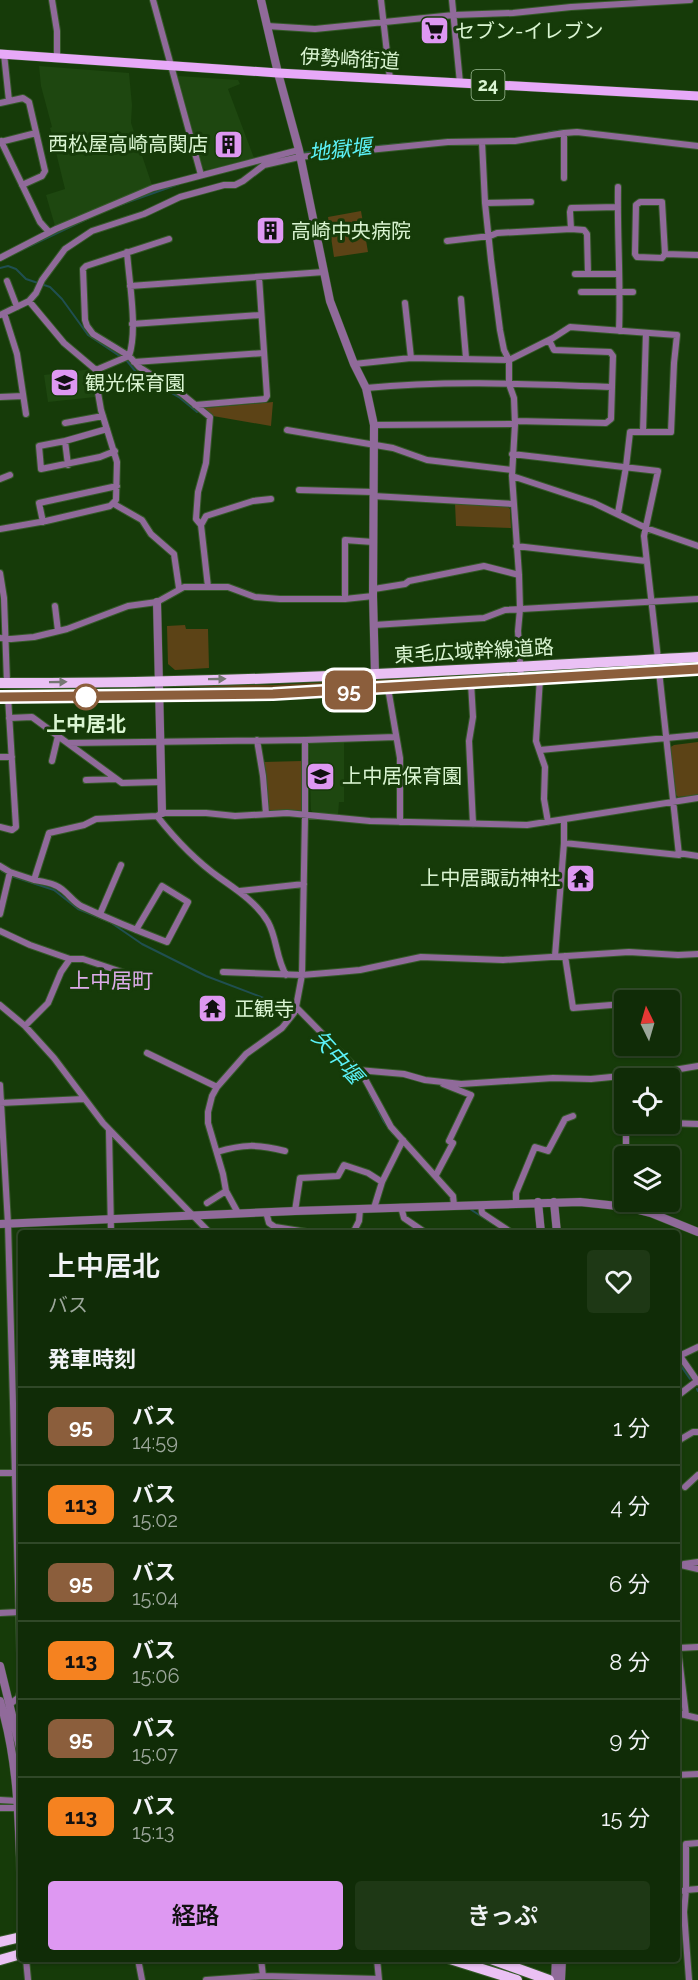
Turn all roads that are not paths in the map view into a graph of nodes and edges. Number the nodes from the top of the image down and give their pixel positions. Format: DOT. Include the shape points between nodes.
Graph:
graph roads {
  1 [pos="52,0"];
  2 [pos="153,0"];
  3 [pos="261,0"];
  4 [pos="381,0"];
  5 [pos="452,0"];
  6 [pos="689,0"];
  7 [pos="570,3"];
  8 [pos="454,15"];
  9 [pos="384,21"];
  10 [pos="267,26"];
  11 [pos="2,54"];
  12 [pos="57,58"];
  13 [pos="171,66"];
  14 [pos="278,73"];
  15 [pos="390,79"];
  16 [pos="460,83"];
  17 [pos="698,96"];
  18 [pos="9,101"];
  19 [pos="0,103"];
  20 [pos="36,133"];
  21 [pos="564,133"];
  22 [pos="1,142"];
  23 [pos="482,142"];
  24 [pos="698,146"];
  25 [pos="299,154"];
  26 [pos="201,175"];
  27 [pos="564,178"];
  28 [pos="22,185"];
  29 [pos="618,187"];
  30 [pos="531,202"];
  31 [pos="485,203"];
  32 [pos="618,207"];
  33 [pos="570,229"];
  34 [pos="49,232"];
  35 [pos="490,236"];
  36 [pos="169,239"];
  37 [pos="447,241"];
  38 [pos="127,252"];
  39 [pos="665,254"];
  40 [pos="698,255"];
  41 [pos="0,258"];
  42 [pos="324,272"];
  43 [pos="575,274"];
  44 [pos="588,274"];
  45 [pos="619,274"];
  46 [pos="259,277"];
  47 [pos="7,281"];
  48 [pos="130,286"];
  49 [pos="581,292"];
  50 [pos="633,292"];
  51 [pos="621,293"];
  52 [pos="461,299"];
  53 [pos="29,301"];
  54 [pos="405,303"];
  55 [pos="16,307"];
  56 [pos="2,314"];
  57 [pos="261,315"];
  58 [pos="132,324"];
  59 [pos="619,331"];
  60 [pos="645,333"];
  61 [pos="549,340"];
  62 [pos="264,352"];
  63 [pos="411,358"];
  64 [pos="466,358"];
  65 [pos="132,359"];
  66 [pos="509,360"];
  67 [pos="354,364"];
  68 [pos="96,370"];
  69 [pos="509,384"];
  70 [pos="612,387"];
  71 [pos="366,388"];
  72 [pos="23,396"];
  73 [pos="0,397"];
  74 [pos="195,405"];
  75 [pos="26,414"];
  76 [pos="103,416"];
  77 [pos="515,422"];
  78 [pos="65,423"];
  79 [pos="374,425"];
  80 [pos="107,429"];
  81 [pos="287,430"];
  82 [pos="643,431"];
  83 [pos="65,441"];
  84 [pos="373,445"];
  85 [pos="115,451"];
  86 [pos="513,454"];
  87 [pos="68,465"];
  88 [pos="627,467"];
  89 [pos="512,473"];
  90 [pos="10,475"];
  91 [pos="0,479"];
  92 [pos="117,486"];
  93 [pos="299,490"];
  94 [pos="373,494"];
  95 [pos="271,499"];
  96 [pos="114,504"];
  97 [pos="513,504"];
  98 [pos="618,513"];
  99 [pos="42,522"];
  100 [pos="201,525"];
  101 [pos="646,528"];
  102 [pos="0,529"];
  103 [pos="373,542"];
  104 [pos="516,546"];
  105 [pos="698,546"];
  106 [pos="646,561"];
  107 [pos="0,573"];
  108 [pos="519,575"];
  109 [pos="208,587"];
  110 [pos="179,588"];
  111 [pos="373,592"];
  112 [pos="345,599"];
  113 [pos="698,599"];
  114 [pos="157,602"];
  115 [pos="652,602"];
  116 [pos="55,606"];
  117 [pos="520,609"];
  118 [pos="374,625"];
  119 [pos="58,631"];
  120 [pos="3,638"];
  121 [pos="698,657"];
  122 [pos="658,659"];
  123 [pos="698,669"];
  124 [pos="659,671"];
  125 [pos="521,673"];
  126 [pos="375,674"];
  127 [pos="540,678"];
  128 [pos="159,681"];
  129 [pos="3,683"];
  130 [pos="471,683"];
  131 [pos="388,688"];
  132 [pos="159,696"];
  133 [pos="4,697"];
  134 [pos="9,718"];
  135 [pos="698,735"];
  136 [pos="58,736"];
  137 [pos="396,737"];
  138 [pos="666,738"];
  139 [pos="257,740"];
  140 [pos="305,740"];
  141 [pos="68,742"];
  142 [pos="160,742"];
  143 [pos="540,750"];
  144 [pos="0,757"];
  145 [pos="12,757"];
  146 [pos="52,761"];
  147 [pos="117,778"];
  148 [pos="86,780"];
  149 [pos="160,782"];
  150 [pos="698,798"];
  151 [pos="674,802"];
  152 [pos="266,814"];
  153 [pos="159,815"];
  154 [pos="305,816"];
  155 [pos="564,820"];
  156 [pos="400,822"];
  157 [pos="548,822"];
  158 [pos="473,824"];
  159 [pos="0,827"];
  160 [pos="564,843"];
  161 [pos="678,853"];
  162 [pos="698,856"];
  163 [pos="121,865"];
  164 [pos="0,866"];
  165 [pos="9,875"];
  166 [pos="34,880"];
  167 [pos="304,884"];
  168 [pos="240,891"];
  169 [pos="0,914"];
  170 [pos="100,914"];
  171 [pos="136,930"];
  172 [pos="0,931"];
  173 [pos="698,954"];
  174 [pos="555,956"];
  175 [pos="564,956"];
  176 [pos="70,959"];
  177 [pos="223,972"];
  178 [pos="286,975"];
  179 [pos="302,975"];
  180 [pos="143,979"];
  181 [pos="0,1005"];
  182 [pos="614,1005"];
  183 [pos="296,1007"];
  184 [pos="25,1026"];
  185 [pos="147,1053"];
  186 [pos="698,1066"];
  187 [pos="358,1070"];
  188 [pos="680,1070"];
  189 [pos="614,1078"];
  190 [pos="434,1081"];
  191 [pos="0,1085"];
  192 [pos="217,1088"];
  193 [pos="84,1099"];
  194 [pos="0,1103"];
  195 [pos="573,1116"];
  196 [pos="680,1123"];
  197 [pos="698,1124"];
  198 [pos="109,1129"];
  199 [pos="403,1140"];
  200 [pos="285,1151"];
  201 [pos="217,1152"];
  202 [pos="436,1175"];
  203 [pos="382,1182"];
  204 [pos="226,1191"];
  205 [pos="537,1202"];
  206 [pos="554,1202"];
  207 [pos="207,1203"];
  208 [pos="516,1203"];
  209 [pos="614,1203"];
  210 [pos="481,1204"];
  211 [pos="454,1205"];
  212 [pos="401,1207"];
  213 [pos="374,1208"];
  214 [pos="360,1209"];
  215 [pos="296,1211"];
  216 [pos="266,1212"];
  217 [pos="646,1212"];
  218 [pos="238,1214"];
  219 [pos="193,1215"];
  220 [pos="111,1220"];
  221 [pos="4,1224"];
  222 [pos="111,1230"];
  223 [pos="207,1230"];
  224 [pos="294,1230"];
  225 [pos="354,1230"];
  226 [pos="422,1230"];
  227 [pos="508,1230"];
  228 [pos="541,1230"];
  229 [pos="557,1230"];
  230 [pos="698,1232"];
  231 [pos="698,1347"];
  232 [pos="680,1356"];
  233 [pos="680,1360"];
  234 [pos="698,1382"];
  235 [pos="680,1394"];
  236 [pos="698,1432"];
  237 [pos="680,1440"];
  238 [pos="0,1473"];
  239 [pos="18,1473"];
  240 [pos="698,1475"];
  241 [pos="685,1487"];
  242 [pos="698,1562"];
  243 [pos="680,1565"];
  244 [pos="680,1565"];
  245 [pos="698,1569"];
  246 [pos="18,1612"];
  247 [pos="0,1613"];
  248 [pos="698,1647"];
  249 [pos="680,1648"];
  250 [pos="680,1665"];
  251 [pos="0,1666"];
  252 [pos="18,1698"];
  253 [pos="0,1701"];
  254 [pos="10,1704"];
  255 [pos="680,1714"];
  256 [pos="686,1715"];
  257 [pos="698,1718"];
  258 [pos="18,1739"];
  259 [pos="698,1774"];
  260 [pos="680,1775"];
  261 [pos="0,1800"];
  262 [pos="18,1804"];
  263 [pos="0,1808"];
  264 [pos="698,1843"];
  265 [pos="698,1889"];
  266 [pos="686,1890"];
  267 [pos="680,1891"];
  268 [pos="18,1938"];
  269 [pos="0,1942"];
  270 [pos="18,1955"];
  271 [pos="0,1960"];
  272 [pos="26,1962"];
  273 [pos="139,1962"];
  274 [pos="261,1962"];
  275 [pos="377,1962"];
  276 [pos="460,1962"];
  277 [pos="499,1962"];
  278 [pos="556,1962"];
  279 [pos="562,1962"];
  280 [pos="263,1976"];
  281 [pos="229,1979"];
  282 [pos="378,1979"];
  283 [pos="28,1980"];
  284 [pos="142,1980"];
  285 [pos="206,1980"];
  286 [pos="517,1980"];
  287 [pos="549,1980"];
  288 [pos="555,1980"];
  289 [pos="561,1980"];
  290 [pos="688,1980"];
  1 -- 12 [label="street"];
  2 -- 13 [label="street"];
  3 -- 10 [label="street"];
  4 -- 9 [label="street"];
  5 -- 8 [label="street"];
  6 -- 7 [label="street"];
  7 -- 8 [label="street" via="513,13"];
  8 -- 9 [label="street"];
  8 -- 16 [label="street"];
  9 -- 10 [label="street" via="315,29"];
  9 -- 15 [label="street"];
  10 -- 14 [label="street"];
  11 -- 12 [label="main road, 伊勢崎街道 / 24"];
  11 -- 18 [label="street"];
  12 -- 13 [label="main road, 伊勢崎街道 / 24"];
  13 -- 14 [label="main road, 伊勢崎街道 / 24"];
  13 -- 26 [label="street"];
  14 -- 15 [label="main road, 伊勢崎街道 / 24"];
  14 -- 25 [label="street"];
  15 -- 16 [label="main road, 伊勢崎街道 / 24"];
  16 -- 17 [label="main road, 伊勢崎街道 / 24"];
  18 -- 19 [label="street"];
  18 -- 20 [label="street" via="23,98 29,102"];
  20 -- 22 [label="street"];
  20 -- 28 [label="street" via="45,171"];
  21 -- 23 [label="street"];
  21 -- 24 [label="street"];
  21 -- 27 [label="street"];
  22 -- 28 [label="street"];
  23 -- 25 [label="street"];
  23 -- 31 [label="street"];
  25 -- 26 [label="street"];
  25 -- 42 [label="street"];
  25 -- 53 [label="street" via="264,165 235,185 180,197 92,231 65,249"];
  26 -- 34 [label="street" via="153,188"];
  28 -- 34 [label="street"];
  29 -- 32 [label="street"];
  30 -- 31 [label="street"];
  31 -- 35 [label="street"];
  32 -- 33 [label="street" via="571,208"];
  32 -- 45 [label="street"];
  33 -- 35 [label="street"];
  33 -- 44 [label="street" via="587,234"];
  34 -- 41 [label="street"];
  35 -- 37 [label="street"];
  35 -- 66 [label="street" via="500,330"];
  36 -- 38 [label="street"];
  38 -- 48 [label="street"];
  38 -- 65 [label="street" via="82,269 87,326"];
  39 -- 39 [label="street" via="662,258 635,254 636,205 640,202 662,202"];
  39 -- 40 [label="street"];
  42 -- 46 [label="street"];
  42 -- 67 [label="street" via="330,301"];
  43 -- 44 [label="street"];
  44 -- 45 [label="street"];
  45 -- 51 [label="street"];
  46 -- 48 [label="street"];
  46 -- 57 [label="street"];
  47 -- 55 [label="street"];
  48 -- 58 [label="street"];
  49 -- 51 [label="street"];
  50 -- 51 [label="street"];
  51 -- 59 [label="street"];
  52 -- 64 [label="street"];
  53 -- 55 [label="street"];
  53 -- 68 [label="street" via="64,343"];
  54 -- 63 [label="street"];
  55 -- 56 [label="street"];
  56 -- 72 [label="street" via="17,354"];
  57 -- 58 [label="street"];
  57 -- 62 [label="street"];
  58 -- 65 [label="street"];
  59 -- 60 [label="street"];
  59 -- 61 [label="street" via="570,327"];
  60 -- 82 [label="street"];
  60 -- 82 [label="street" via="678,335 671,432"];
  61 -- 66 [label="street"];
  61 -- 70 [label="street" via="554,350 610,352"];
  62 -- 65 [label="street"];
  62 -- 74 [label="street" via="265,399"];
  63 -- 64 [label="street"];
  63 -- 67 [label="street"];
  64 -- 66 [label="street"];
  65 -- 68 [label="street"];
  65 -- 74 [label="street" via="139,368"];
  66 -- 69 [label="street"];
  67 -- 71 [label="street"];
  68 -- 76 [label="street"];
  69 -- 70 [label="street"];
  69 -- 71 [label="street"];
  69 -- 77 [label="street"];
  70 -- 77 [label="street" via="610,419 606,423"];
  71 -- 79 [label="street"];
  72 -- 73 [label="street"];
  72 -- 75 [label="street"];
  74 -- 100 [label="street" via="210,417 206,463 198,492 196,519"];
  76 -- 78 [label="street"];
  76 -- 80 [label="street"];
  77 -- 79 [label="street"];
  77 -- 86 [label="street"];
  79 -- 84 [label="street"];
  80 -- 83 [label="street"];
  80 -- 85 [label="street"];
  81 -- 84 [label="street"];
  82 -- 88 [label="street" via="630,432"];
  83 -- 87 [label="street"];
  83 -- 87 [label="street" via="39,446 41,469"];
  84 -- 89 [label="street" via="427,460"];
  84 -- 94 [label="street"];
  85 -- 87 [label="street"];
  85 -- 92 [label="street"];
  86 -- 88 [label="street"];
  86 -- 89 [label="street"];
  88 -- 98 [label="street"];
  88 -- 101 [label="street" via="658,471"];
  89 -- 97 [label="street"];
  89 -- 98 [label="street"];
  90 -- 91 [label="street"];
  92 -- 96 [label="street"];
  92 -- 99 [label="street" via="39,503"];
  93 -- 94 [label="street"];
  94 -- 97 [label="street"];
  94 -- 103 [label="street"];
  95 -- 100 [label="street" via="206,516"];
  96 -- 99 [label="street"];
  96 -- 110 [label="street" via="142,520 151,534 174,554"];
  97 -- 104 [label="street"];
  98 -- 101 [label="street"];
  99 -- 102 [label="street"];
  100 -- 109 [label="street"];
  101 -- 105 [label="street"];
  101 -- 106 [label="street"];
  103 -- 111 [label="street"];
  103 -- 112 [label="street" via="345,540"];
  104 -- 106 [label="street"];
  104 -- 108 [label="street"];
  106 -- 115 [label="street"];
  107 -- 120 [label="street"];
  108 -- 111 [label="street" via="484,566"];
  108 -- 117 [label="street"];
  109 -- 110 [label="street"];
  109 -- 112 [label="street" via="228,587 255,597 280,600"];
  110 -- 114 [label="street"];
  111 -- 112 [label="street"];
  111 -- 118 [label="street"];
  113 -- 115 [label="street"];
  114 -- 119 [label="street" via="128,606"];
  114 -- 128 [label="street"];
  115 -- 117 [label="street"];
  115 -- 122 [label="street"];
  116 -- 119 [label="street"];
  117 -- 118 [label="street" via="484,618"];
  117 -- 125 [label="street"];
  118 -- 126 [label="street"];
  119 -- 120 [label="street"];
  120 -- 129 [label="street"];
  121 -- 122 [label="highway, 東毛広域幹線道路"];
  122 -- 125 [label="highway, 東毛広域幹線道路"];
  123 -- 124 [label="highway, 東毛広域幹線道路"];
  124 -- 127 [label="highway, 東毛広域幹線道路"];
  124 -- 138 [label="street"];
  125 -- 126 [label="highway, 東毛広域幹線道路"];
  125 -- 127 [label="highway, 東毛広域幹線道路"];
  125 -- 130 [label="highway, 東毛広域幹線道路"];
  128 -- 126 [label="highway, 東毛広域幹線道路, one-way"];
  127 -- 143 [label="street" via="536,741"];
  129 -- 128 [label="highway, 東毛広域幹線道路, one-way"];
  128 -- 132 [label="street"];
  130 -- 131 [label="highway, 東毛広域幹線道路"];
  130 -- 158 [label="street"];
  131 -- 132 [label="highway, 東毛広域幹線道路"];
  131 -- 137 [label="street"];
  132 -- 133 [label="highway, 東毛広域幹線道路"];
  132 -- 142 [label="street"];
  133 -- 134 [label="street"];
  134 -- 136 [label="street" via="32,717"];
  134 -- 145 [label="street"];
  135 -- 138 [label="street"];
  136 -- 141 [label="street"];
  136 -- 146 [label="street"];
  137 -- 140 [label="street"];
  137 -- 156 [label="street" via="400,758"];
  138 -- 143 [label="street"];
  138 -- 151 [label="street"];
  139 -- 140 [label="street"];
  139 -- 142 [label="street"];
  139 -- 152 [label="street"];
  140 -- 154 [label="street"];
  141 -- 142 [label="street"];
  141 -- 147 [label="street"];
  142 -- 149 [label="street"];
  143 -- 157 [label="street" via="545,767"];
  144 -- 145 [label="street"];
  145 -- 159 [label="street" via="16,827"];
  147 -- 148 [label="street"];
  147 -- 149 [label="street" via="122,783"];
  149 -- 153 [label="street"];
  150 -- 151 [label="street"];
  151 -- 155 [label="street"];
  151 -- 161 [label="street"];
  152 -- 153 [label="street"];
  152 -- 154 [label="street"];
  153 -- 166 [label="street" via="96,819 49,833"];
  153 -- 168 [label="street" via="186,849"];
  154 -- 156 [label="street"];
  154 -- 167 [label="street"];
  155 -- 157 [label="street"];
  155 -- 160 [label="street"];
  156 -- 158 [label="street"];
  157 -- 158 [label="street"];
  160 -- 161 [label="street"];
  160 -- 174 [label="street"];
  161 -- 162 [label="street"];
  163 -- 170 [label="street"];
  164 -- 165 [label="street"];
  165 -- 166 [label="street"];
  165 -- 169 [label="street"];
  166 -- 170 [label="street" via="55,885"];
  167 -- 168 [label="street"];
  167 -- 179 [label="street"];
  168 -- 178 [label="street" via="268,921"];
  170 -- 171 [label="street"];
  171 -- 171 [label="street" via="167,942 188,902 162,886"];
  172 -- 176 [label="street"];
  173 -- 175 [label="street" via="629,952"];
  174 -- 175 [label="street"];
  174 -- 179 [label="street" via="503,960 421,957 360,970"];
  175 -- 182 [label="street" via="573,1008"];
  176 -- 180 [label="street" via="84,959"];
  176 -- 184 [label="street" via="48,1003"];
  177 -- 178 [label="street"];
  178 -- 179 [label="street"];
  179 -- 183 [label="street"];
  181 -- 184 [label="street"];
  183 -- 187 [label="street"];
  183 -- 192 [label="street" via="282,1028 246,1054"];
  184 -- 193 [label="street"];
  185 -- 192 [label="street"];
  186 -- 188 [label="street"];
  187 -- 190 [label="street"];
  187 -- 199 [label="street" via="387,1122"];
  189 -- 190 [label="street" via="461,1084"];
  190 -- 202 [label="street" via="471,1095"];
  191 -- 194 [label="street"];
  192 -- 201 [label="street" via="208,1123"];
  193 -- 194 [label="street"];
  193 -- 198 [label="street"];
  194 -- 221 [label="street"];
  195 -- 208 [label="street" via="565,1119 548,1151 535,1147 516,1193"];
  196 -- 197 [label="street"];
  198 -- 219 [label="street"];
  198 -- 220 [label="street"];
  199 -- 202 [label="street"];
  199 -- 203 [label="street"];
  200 -- 201 [label="street" via="258,1145"];
  201 -- 204 [label="street"];
  202 -- 211 [label="street" via="453,1196"];
  203 -- 213 [label="street"];
  203 -- 215 [label="street" via="344,1165 338,1176 300,1178"];
  204 -- 207 [label="street"];
  204 -- 218 [label="street"];
  205 -- 206 [label="street"];
  205 -- 208 [label="street"];
  205 -- 228 [label="street"];
  206 -- 209 [label="street"];
  206 -- 229 [label="street"];
  208 -- 210 [label="street"];
  210 -- 211 [label="street"];
  210 -- 227 [label="street" via="482,1213"];
  211 -- 212 [label="street"];
  212 -- 213 [label="street"];
  212 -- 226 [label="street" via="404,1218"];
  213 -- 214 [label="street"];
  214 -- 215 [label="street"];
  214 -- 225 [label="street"];
  215 -- 216 [label="street"];
  216 -- 218 [label="street"];
  216 -- 224 [label="street" via="269,1223 275,1227"];
  217 -- 230 [label="street"];
  218 -- 219 [label="street"];
  219 -- 220 [label="street"];
  219 -- 223 [label="street"];
  220 -- 221 [label="street"];
  220 -- 222 [label="street"];
  221 -- 239 [label="street"];
  231 -- 232 [label="street"];
  233 -- 234 [label="street"];
  234 -- 235 [label="street"];
  236 -- 237 [label="street"];
  238 -- 239 [label="street"];
  240 -- 241 [label="street"];
  242 -- 243 [label="street"];
  244 -- 245 [label="street"];
  246 -- 247 [label="street"];
  248 -- 249 [label="street"];
  250 -- 256 [label="street"];
  251 -- 254 [label="street"];
  252 -- 254 [label="street"];
  253 -- 262 [label="street"];
  254 -- 258 [label="street"];
  255 -- 256 [label="street"];
  256 -- 257 [label="street"];
  259 -- 260 [label="street"];
  261 -- 262 [label="street"];
  262 -- 263 [label="street"];
  264 -- 266 [label="street" via="686,1844"];
  265 -- 266 [label="street"];
  266 -- 267 [label="street"];
  266 -- 290 [label="street"];
  268 -- 269 [label="highway"];
  270 -- 271 [label="highway"];
  272 -- 283 [label="street"];
  273 -- 284 [label="street"];
  274 -- 280 [label="street"];
  275 -- 282 [label="street"];
  276 -- 286 [label="highway"];
  277 -- 287 [label="highway"];
  278 -- 288 [label="street"];
  279 -- 289 [label="street"];
  280 -- 281 [label="street"];
  280 -- 282 [label="street"];
  281 -- 285 [label="street"];
}
